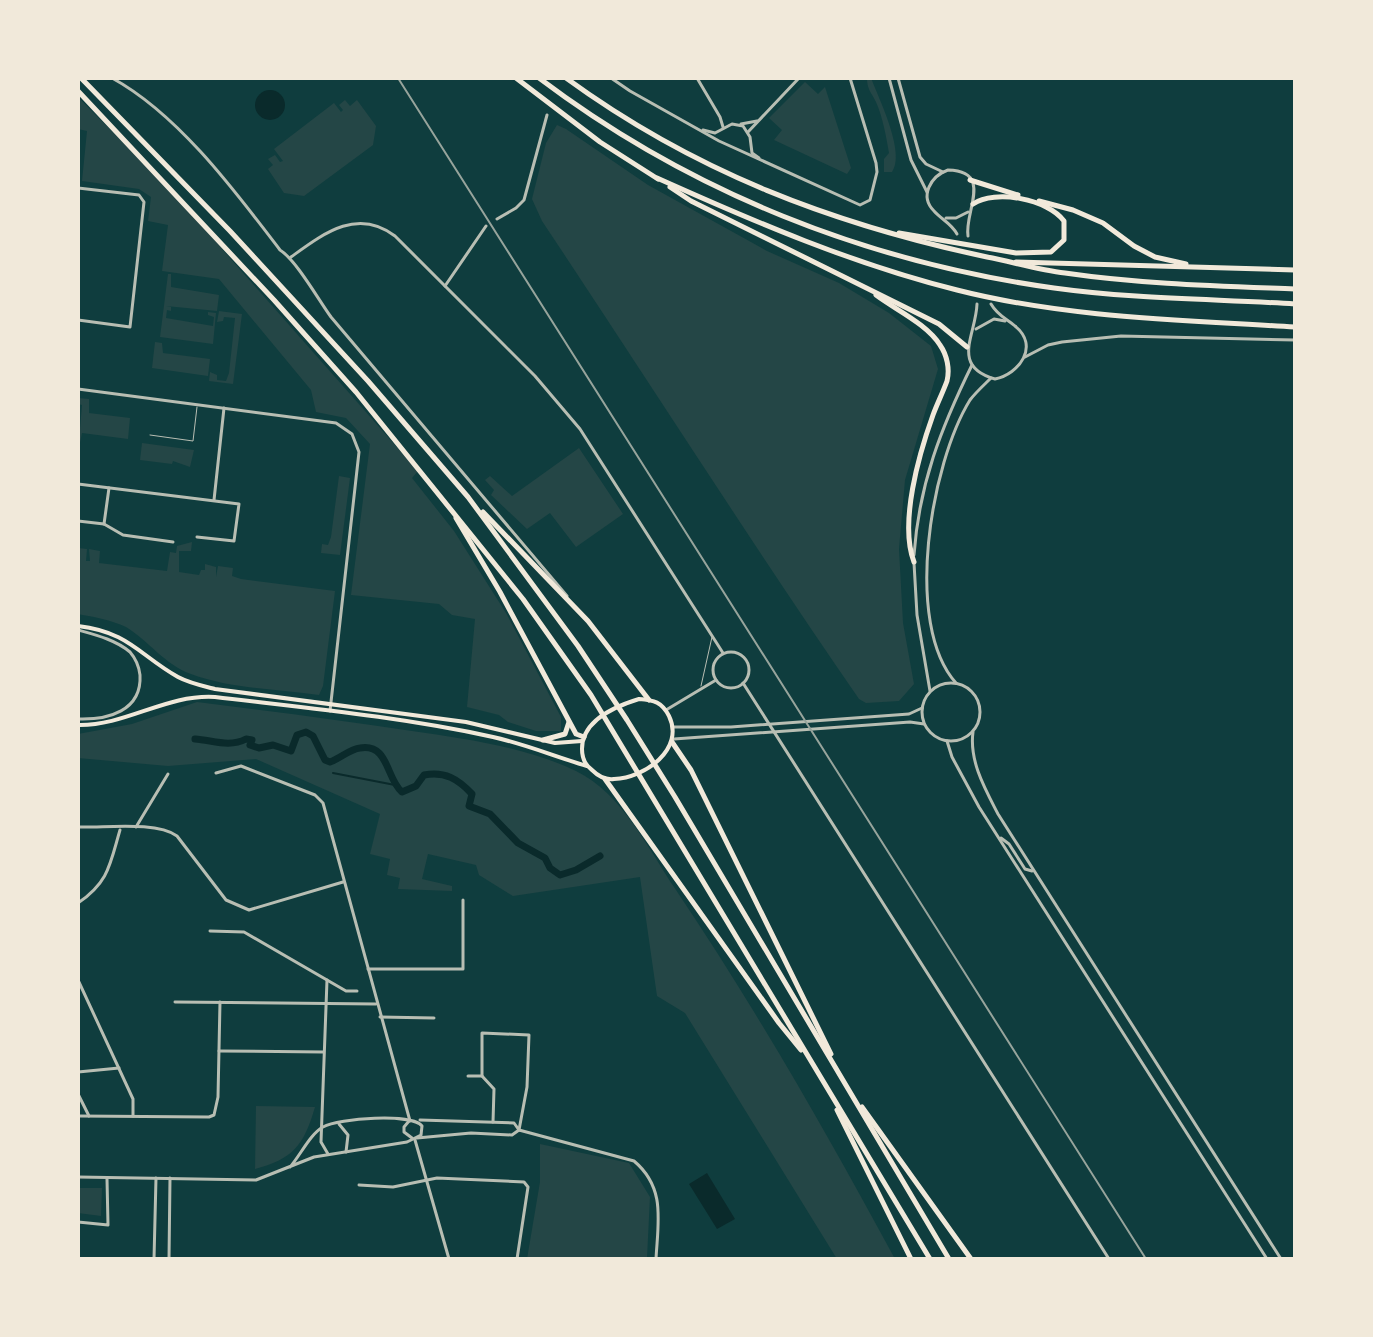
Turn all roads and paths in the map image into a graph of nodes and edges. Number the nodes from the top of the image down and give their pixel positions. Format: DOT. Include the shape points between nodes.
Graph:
graph roads {
  1 [pos="81,78"];
  2 [pos="112,78"];
  3 [pos="516,78"];
  4 [pos="539,78"];
  5 [pos="566,78"];
  6 [pos="611,78"];
  7 [pos="697,78"];
  8 [pos="799,78"];
  9 [pos="850,78"];
  10 [pos="889,78"];
  11 [pos="898,78"];
  12 [pos="78,91"];
  13 [pos="547,115"];
  14 [pos="720,117"];
  15 [pos="757,121"];
  16 [pos="732,124"];
  17 [pos="738,124"];
  18 [pos="724,128"];
  19 [pos="699,129"];
  20 [pos="749,135"];
  21 [pos="765,162"];
  22 [pos="943,172"];
  23 [pos="657,178"];
  24 [pos="970,180"];
  25 [pos="78,188"];
  26 [pos="927,192"];
  27 [pos="973,204"];
  28 [pos="968,212"];
  29 [pos="941,216"];
  30 [pos="497,219"];
  31 [pos="852,224"];
  32 [pos="486,226"];
  33 [pos="957,234"];
  34 [pos="968,236"];
  35 [pos="291,257"];
  36 [pos="1011,262"];
  37 [pos="1203,266"];
  38 [pos="1295,270"];
  39 [pos="445,286"];
  40 [pos="862,286"];
  41 [pos="1295,289"];
  42 [pos="977,304"];
  43 [pos="991,304"];
  44 [pos="1295,304"];
  45 [pos="78,320"];
  46 [pos="1005,321"];
  47 [pos="1295,327"];
  48 [pos="974,330"];
  49 [pos="1295,340"];
  50 [pos="967,347"];
  51 [pos="1025,357"];
  52 [pos="972,365"];
  53 [pos="991,378"];
  54 [pos="78,389"];
  55 [pos="197,405"];
  56 [pos="224,408"];
  57 [pos="150,435"];
  58 [pos="78,484"];
  59 [pos="109,488"];
  60 [pos="468,497"];
  61 [pos="214,501"];
  62 [pos="450,506"];
  63 [pos="78,521"];
  64 [pos="104,524"];
  65 [pos="197,537"];
  66 [pos="173,542"];
  67 [pos="914,562"];
  68 [pos="588,621"];
  69 [pos="78,628"];
  70 [pos="712,634"];
  71 [pos="723,653"];
  72 [pos="716,680"];
  73 [pos="743,683"];
  74 [pos="956,683"];
  75 [pos="702,689"];
  76 [pos="930,691"];
  77 [pos="649,700"];
  78 [pos="329,702"];
  79 [pos="922,708"];
  80 [pos="666,710"];
  81 [pos="330,712"];
  82 [pos="78,719"];
  83 [pos="569,721"];
  84 [pos="924,724"];
  85 [pos="78,725"];
  86 [pos="674,727"];
  87 [pos="973,732"];
  88 [pos="584,737"];
  89 [pos="543,740"];
  90 [pos="947,741"];
  91 [pos="672,743"];
  92 [pos="587,766"];
  93 [pos="216,773"];
  94 [pos="168,774"];
  95 [pos="605,779"];
  96 [pos="78,827"];
  97 [pos="136,827"];
  98 [pos="120,828"];
  99 [pos="998,835"];
  100 [pos="1034,870"];
  101 [pos="343,882"];
  102 [pos="463,900"];
  103 [pos="78,903"];
  104 [pos="210,931"];
  105 [pos="368,969"];
  106 [pos="78,980"];
  107 [pos="327,980"];
  108 [pos="357,991"];
  109 [pos="175,1002"];
  110 [pos="220,1002"];
  111 [pos="325,1002"];
  112 [pos="376,1004"];
  113 [pos="380,1017"];
  114 [pos="434,1018"];
  115 [pos="219,1051"];
  116 [pos="324,1052"];
  117 [pos="814,1065"];
  118 [pos="119,1068"];
  119 [pos="78,1072"];
  120 [pos="468,1076"];
  121 [pos="482,1076"];
  122 [pos="846,1085"];
  123 [pos="78,1094"];
  124 [pos="78,1116"];
  125 [pos="89,1116"];
  126 [pos="133,1117"];
  127 [pos="417,1120"];
  128 [pos="409,1121"];
  129 [pos="493,1122"];
  130 [pos="335,1123"];
  131 [pos="321,1128"];
  132 [pos="519,1130"];
  133 [pos="414,1138"];
  134 [pos="346,1152"];
  135 [pos="328,1155"];
  136 [pos="290,1167"];
  137 [pos="78,1177"];
  138 [pos="107,1177"];
  139 [pos="156,1178"];
  140 [pos="170,1178"];
  141 [pos="427,1180"];
  142 [pos="359,1185"];
  143 [pos="78,1222"];
  144 [pos="154,1259"];
  145 [pos="169,1259"];
  146 [pos="449,1259"];
  147 [pos="517,1259"];
  148 [pos="656,1259"];
  149 [pos="911,1259"];
  150 [pos="930,1259"];
  151 [pos="949,1259"];
  152 [pos="971,1259"];
  153 [pos="1109,1259"];
  154 [pos="1267,1259"];
  155 [pos="1281,1259"];
  1 -- 60 [label="highway" via="230,231"];
  2 -- 35 [label="street" via="135,91 179,132"];
  3 -- 23 [label="highway"];
  4 -- 44 [label="highway" via="652,155 733,197 900,257 1056,288"];
  5 -- 31 [label="highway" via="686,153"];
  6 -- 19 [label="street"];
  7 -- 14 [label="street"];
  8 -- 15 [label="street"];
  9 -- 21 [label="street" via="877,172 870,200 852,203"];
  10 -- 26 [label="street" via="911,160"];
  11 -- 22 [label="street" via="920,157"];
  12 -- 62 [label="highway" via="326,357"];
  13 -- 30 [label="street" via="524,200"];
  14 -- 16 [label="street"];
  14 -- 18 [label="street"];
  15 -- 17 [label="street"];
  15 -- 20 [label="street"];
  16 -- 17 [label="street"];
  16 -- 18 [label="street"];
  17 -- 20 [label="street"];
  18 -- 19 [label="street" via="715,133"];
  19 -- 21 [label="street"];
  20 -- 21 [label="street" via="752,153"];
  22 -- 24 [label="street" via="957,171"];
  22 -- 26 [label="street"];
  23 -- 40 [label="highway" via="691,201"];
  23 -- 47 [label="highway" via="834,254 961,291 1153,320"];
  24 -- 27 [label="street"];
  24 -- 37 [label="highway" via="1073,210 1155,257"];
  25 -- 45 [label="street" via="139,195 144,202 130,327"];
  26 -- 29 [label="street" via="931,207"];
  27 -- 28 [label="street"];
  27 -- 31 [label="highway" via="1000,196 1043,206 1064,221 1064,240 1045,254 1016,253"];
  28 -- 29 [label="street" via="956,218"];
  28 -- 34 [label="street"];
  29 -- 33 [label="street"];
  31 -- 36 [label="highway"];
  32 -- 39 [label="street"];
  35 -- 39 [label="street" via="331,229 354,222 373,224 395,236"];
  35 -- 68 [label="street" via="331,317"];
  36 -- 37 [label="highway"];
  36 -- 41 [label="highway" via="1090,276"];
  37 -- 38 [label="highway"];
  39 -- 70 [label="street" via="580,429"];
  40 -- 50 [label="highway" via="939,324"];
  40 -- 67 [label="highway" via="930,334 943,348 947,363 947,380 915,484 909,530"];
  42 -- 48 [label="street"];
  43 -- 46 [label="street"];
  46 -- 48 [label="street" via="994,319"];
  46 -- 51 [label="street" via="1022,335"];
  48 -- 50 [label="street"];
  49 -- 51 [label="street" via="1121,336 1048,345"];
  50 -- 52 [label="street"];
  51 -- 53 [label="street" via="1016,370"];
  52 -- 53 [label="street"];
  52 -- 67 [label="street" via="932,456"];
  53 -- 74 [label="street" via="972,397 956,431 929,531 932,623 942,662"];
  54 -- 55 [label="street"];
  55 -- 56 [label="street"];
  55 -- 57 [label="lane" via="193,441"];
  56 -- 61 [label="street"];
  56 -- 78 [label="street" via="336,423 352,434 359,452"];
  58 -- 59 [label="street"];
  59 -- 61 [label="street"];
  59 -- 64 [label="street"];
  60 -- 68 [label="highway"];
  60 -- 122 [label="highway" via="627,720"];
  61 -- 65 [label="street" via="239,504 234,541"];
  62 -- 83 [label="highway"];
  62 -- 117 [label="highway" via="591,695"];
  63 -- 64 [label="street"];
  64 -- 66 [label="street" via="123,535"];
  67 -- 76 [label="street"];
  68 -- 77 [label="highway"];
  69 -- 78 [label="main road" via="128,640 180,678 215,689"];
  69 -- 82 [label="street" via="129,651 140,681 139,693 124,710"];
  70 -- 71 [label="street"];
  70 -- 75 [label="lane"];
  71 -- 72 [label="street" via="713,665"];
  71 -- 73 [label="street" via="738,652 747,659 750,669"];
  72 -- 73 [label="street" via="729,688"];
  72 -- 75 [label="street"];
  73 -- 153 [label="street"];
  74 -- 76 [label="street"];
  74 -- 87 [label="street" via="978,699 980,718"];
  75 -- 80 [label="street"];
  76 -- 79 [label="street"];
  77 -- 80 [label="main road"];
  77 -- 88 [label="main road" via="610,710"];
  78 -- 81 [label="street"];
  78 -- 89 [label="main road" via="466,722"];
  79 -- 84 [label="street"];
  79 -- 86 [label="street" via="905,714"];
  80 -- 86 [label="main road"];
  81 -- 85 [label="main road" via="197,696 114,722"];
  81 -- 92 [label="main road" via="496,738"];
  83 -- 88 [label="highway"];
  83 -- 89 [label="highway" via="565,734"];
  84 -- 90 [label="street"];
  84 -- 91 [label="street"];
  86 -- 91 [label="main road"];
  87 -- 90 [label="street"];
  87 -- 100 [label="street" via="973,756 988,794"];
  88 -- 89 [label="main road" via="567,743"];
  88 -- 92 [label="main road"];
  90 -- 99 [label="street"];
  91 -- 95 [label="main road" via="646,769"];
  91 -- 122 [label="highway" via="691,770"];
  92 -- 95 [label="main road"];
  93 -- 101 [label="street" via="241,766 315,795 323,803"];
  94 -- 97 [label="street"];
  95 -- 117 [label="highway"];
  96 -- 98 [label="street"];
  97 -- 98 [label="street"];
  97 -- 101 [label="street" via="160,828 177,836 226,900 249,910"];
  98 -- 103 [label="street" via="108,872"];
  99 -- 100 [label="street" via="1025,869"];
  99 -- 154 [label="street"];
  100 -- 155 [label="street"];
  101 -- 105 [label="street"];
  102 -- 105 [label="street" via="463,969"];
  104 -- 107 [label="street" via="244,932"];
  105 -- 112 [label="street"];
  106 -- 118 [label="street"];
  107 -- 108 [label="street"];
  107 -- 111 [label="street"];
  109 -- 110 [label="street"];
  110 -- 111 [label="street"];
  110 -- 115 [label="street"];
  111 -- 112 [label="street"];
  111 -- 116 [label="street"];
  112 -- 113 [label="street"];
  113 -- 114 [label="street"];
  113 -- 128 [label="street"];
  115 -- 116 [label="street"];
  115 -- 126 [label="street" via="214,1115"];
  116 -- 131 [label="street"];
  117 -- 149 [label="highway"];
  117 -- 150 [label="highway"];
  118 -- 119 [label="street"];
  118 -- 126 [label="street" via="133,1099"];
  120 -- 121 [label="street"];
  121 -- 129 [label="street" via="494,1089"];
  121 -- 132 [label="street" via="482,1033 529,1035"];
  122 -- 151 [label="highway"];
  122 -- 152 [label="highway"];
  123 -- 125 [label="street"];
  124 -- 125 [label="street"];
  125 -- 126 [label="street"];
  127 -- 128 [label="street"];
  127 -- 129 [label="street"];
  127 -- 133 [label="street" via="423,1129"];
  128 -- 130 [label="street"];
  128 -- 133 [label="street" via="404,1132"];
  129 -- 132 [label="street" via="514,1123"];
  130 -- 131 [label="street"];
  130 -- 134 [label="street" via="348,1135"];
  131 -- 135 [label="street"];
  131 -- 136 [label="street"];
  132 -- 133 [label="street" via="512,1135"];
  132 -- 148 [label="street" via="634,1161 642,1168 659,1195"];
  133 -- 134 [label="street"];
  133 -- 141 [label="street"];
  134 -- 135 [label="street"];
  135 -- 136 [label="street"];
  136 -- 140 [label="street" via="256,1180"];
  137 -- 138 [label="street"];
  138 -- 139 [label="street"];
  138 -- 143 [label="street" via="108,1225"];
  139 -- 140 [label="street"];
  139 -- 144 [label="street"];
  140 -- 145 [label="street"];
  141 -- 142 [label="street" via="393,1187"];
  141 -- 146 [label="street"];
  141 -- 147 [label="street" via="524,1182 528,1187"];
}
